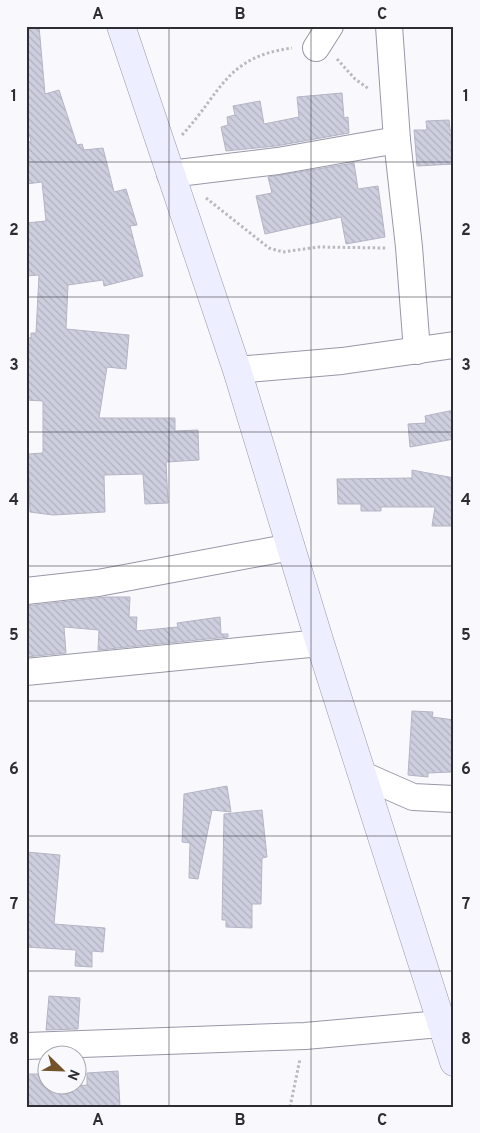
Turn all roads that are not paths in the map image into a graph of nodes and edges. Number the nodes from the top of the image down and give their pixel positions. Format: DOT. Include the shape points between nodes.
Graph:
graph roads {
  1 [pos="121,26"];
  2 [pos="330,26"];
  3 [pos="389,26"];
  4 [pos="316,48"];
  5 [pos="397,140"];
  6 [pos="173,165"];
  7 [pos="454,345"];
  8 [pos="417,352"];
  9 [pos="238,370"];
  10 [pos="291,548"];
  11 [pos="26,591"];
  12 [pos="320,644"];
  13 [pos="26,672"];
  14 [pos="364,775"];
  15 [pos="454,799"];
  16 [pos="440,1024"];
  17 [pos="26,1046"];
  18 [pos="454,1062"];
  1 -- 6 [label="street"];
  2 -- 4 [label="street"];
  3 -- 5 [label="street"];
  5 -- 6 [label="street" via="278,161"];
  5 -- 8 [label="street"];
  6 -- 9 [label="street"];
  7 -- 8 [label="street"];
  8 -- 9 [label="street"];
  9 -- 10 [label="street"];
  10 -- 11 [label="street" via="98,583"];
  10 -- 12 [label="street"];
  12 -- 13 [label="street"];
  12 -- 14 [label="street"];
  14 -- 15 [label="street" via="413,797"];
  14 -- 16 [label="street"];
  16 -- 17 [label="street" via="305,1036"];
  16 -- 18 [label="street"];
}
